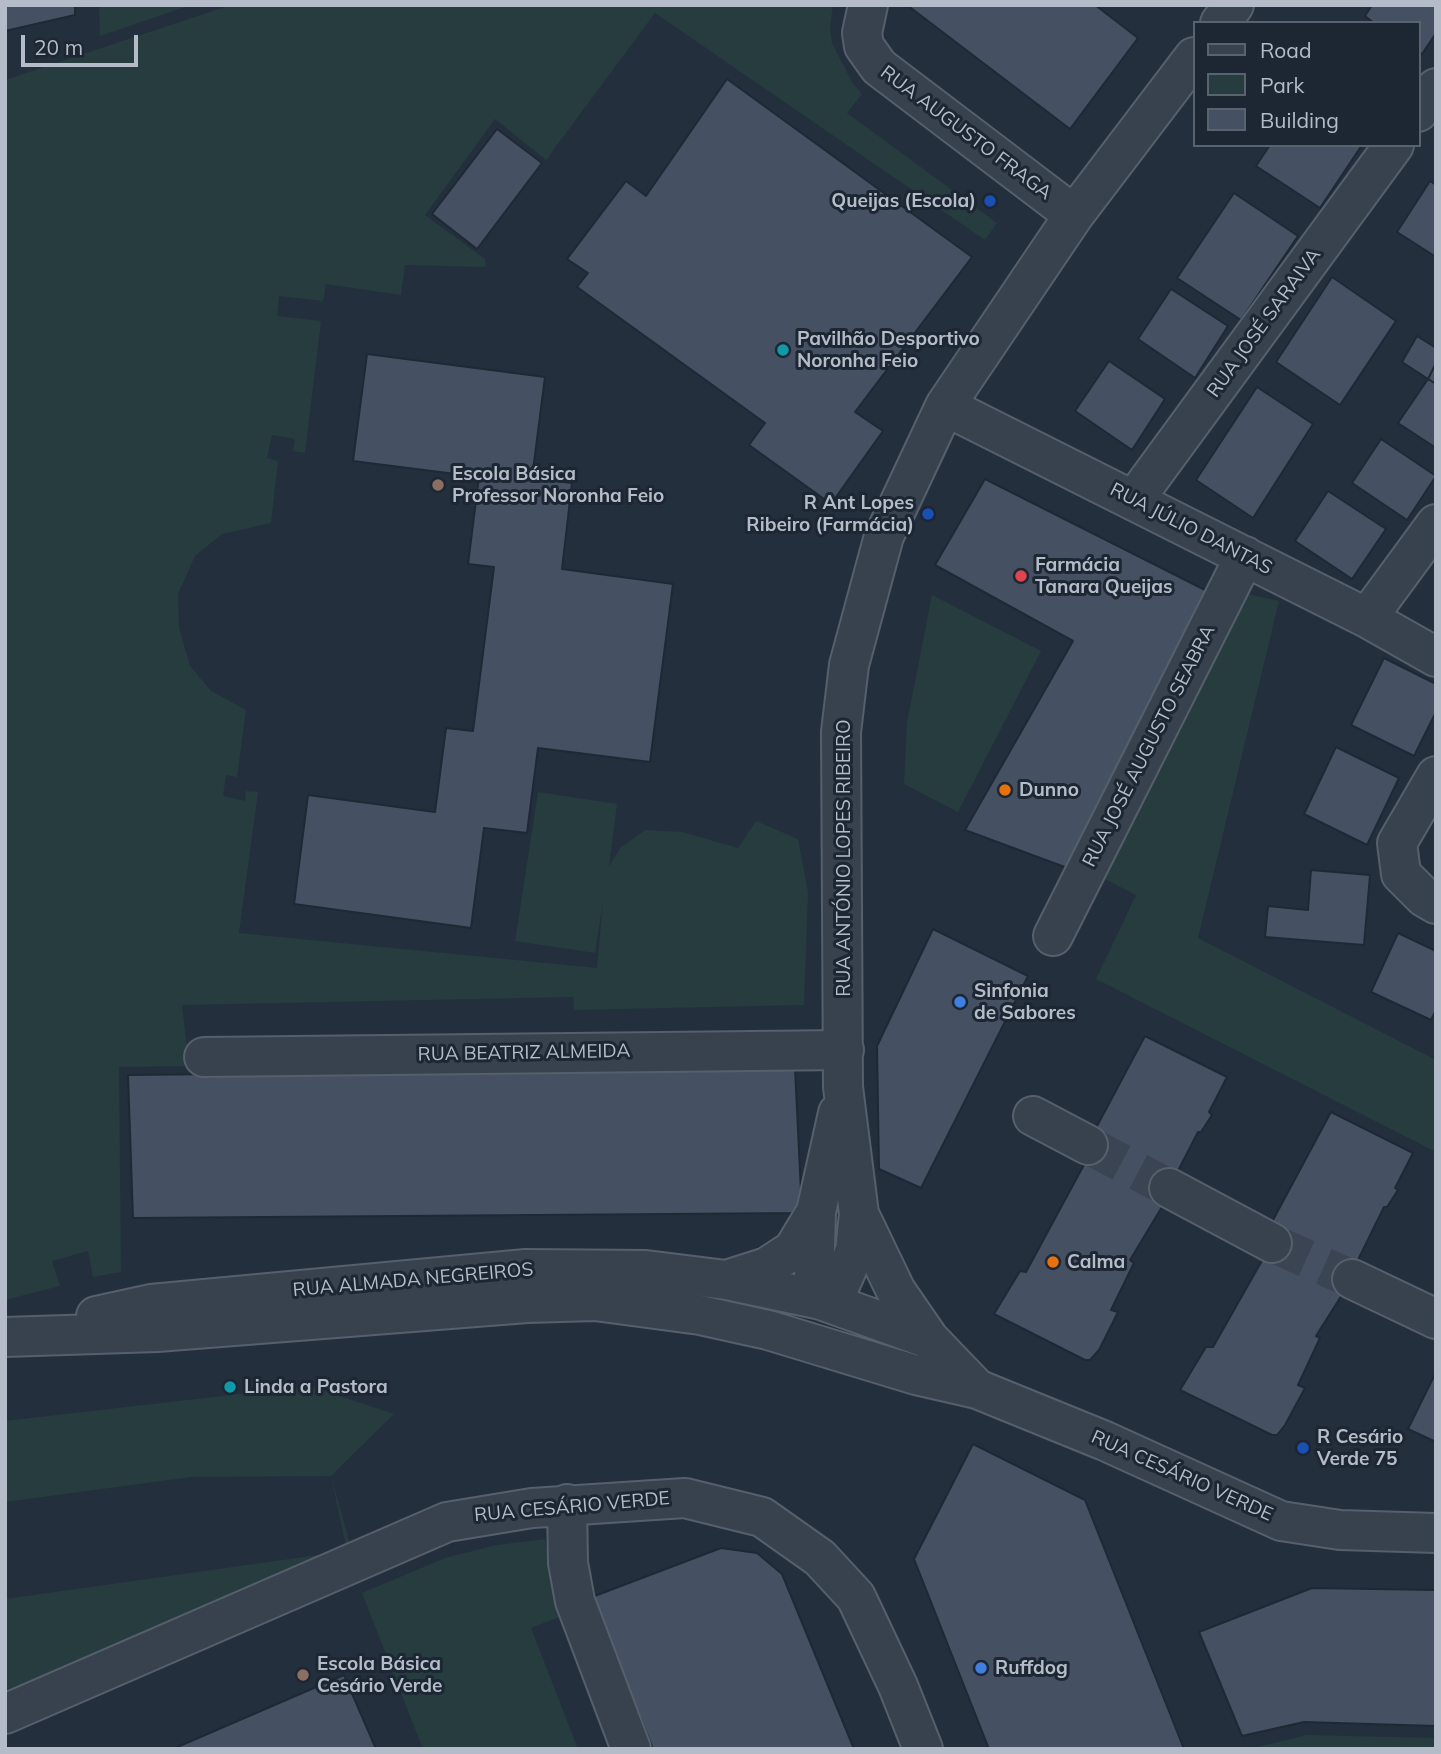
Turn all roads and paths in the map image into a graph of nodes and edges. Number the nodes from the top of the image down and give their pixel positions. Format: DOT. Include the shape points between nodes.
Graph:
graph roads {
  1 [pos="868,5"];
  2 [pos="1234,5"];
  3 [pos="1222,21"];
  4 [pos="1192,60"];
  5 [pos="1436,88"];
  6 [pos="1420,109"];
  7 [pos="1393,147"];
  8 [pos="1074,215"];
  9 [pos="945,406"];
  10 [pos="1134,500"];
  11 [pos="1436,524"];
  12 [pos="1245,556"];
  13 [pos="1367,618"];
  14 [pos="1436,657"];
  15 [pos="1436,776"];
  16 [pos="1436,904"];
  17 [pos="1053,936"];
  18 [pos="204,1056"];
  19 [pos="844,1068"];
  20 [pos="1032,1116"];
  21 [pos="1088,1145"];
  22 [pos="1169,1188"];
  23 [pos="816,1212"];
  24 [pos="859,1213"];
  25 [pos="1272,1243"];
  26 [pos="1352,1279"];
  27 [pos="726,1280"];
  28 [pos="821,1300"];
  29 [pos="1436,1319"];
  30 [pos="5,1336"];
  31 [pos="929,1339"];
  32 [pos="809,1342"];
  33 [pos="977,1389"];
  34 [pos="567,1504"];
  35 [pos="1436,1533"];
  36 [pos="5,1714"];
  37 [pos="631,1749"];
  38 [pos="923,1749"];
  1 -- 8 [label="street, RUA AUGUSTO FRAGA" via="862,33 870,58"];
  2 -- 3 [label="street"];
  4 -- 8 [label="street, RUA ANTÓNIO LOPES RIBEIRO"];
  5 -- 6 [label="street"];
  7 -- 10 [label="street, RUA JOSÉ SARAIVA"];
  8 -- 9 [label="street, RUA ANTÓNIO LOPES RIBEIRO"];
  9 -- 10 [label="street, RUA JÚLIO DANTAS"];
  9 -- 19 [label="street, RUA ANTÓNIO LOPES RIBEIRO" via="884,536 849,665 840,765"];
  10 -- 12 [label="street, RUA JÚLIO DANTAS"];
  11 -- 13 [label="street"];
  12 -- 13 [label="street, RUA JÚLIO DANTAS"];
  12 -- 17 [label="street, RUA JOSÉ AUGUSTO SEABRA"];
  13 -- 14 [label="street, RUA JÚLIO DANTAS"];
  15 -- 16 [label="street" via="1398,843 1401,874"];
  18 -- 19 [label="street, RUA BEATRIZ ALMEIDA"];
  19 -- 23 [label="street, RUA ANTÓNIO LOPES RIBEIRO"];
  19 -- 24 [label="street, RUA ANTÓNIO LOPES RIBEIRO"];
  20 -- 21 [label="street"];
  22 -- 25 [label="street"];
  23 -- 27 [label="street, RUA ANTÓNIO LOPES RIBEIRO" via="793,1250 766,1267"];
  23 -- 28 [label="street, RUA ANTÓNIO LOPES RIBEIRO" via="814,1279"];
  24 -- 28 [label="street, RUA ANTÓNIO LOPES RIBEIRO" via="855,1251 845,1274 840,1285"];
  24 -- 31 [label="street, RUA ANTÓNIO LOPES RIBEIRO" via="896,1291"];
  26 -- 29 [label="street"];
  27 -- 28 [label="street, RUA ALMADA NEGREIROS"];
  27 -- 30 [label="street, RUA ALMADA NEGREIROS" via="646,1270 526,1269 151,1304"];
  28 -- 31 [label="street, RUA CESÁRIO VERDE"];
  28 -- 32 [label="street"];
  30 -- 32 [label="street, RUA ALMADA NEGREIROS" via="157,1332 596,1301 735,1321"];
  31 -- 33 [label="street, RUA CESÁRIO VERDE"];
  32 -- 33 [label="street, RUA CESÁRIO VERDE"];
  33 -- 35 [label="street, RUA CESÁRIO VERDE" via="1281,1521 1340,1530"];
  34 -- 36 [label="street, RUA CESÁRIO VERDE" via="470,1515 424,1530"];
  34 -- 37 [label="street" via="568,1563 575,1601"];
  34 -- 38 [label="street, RUA CESÁRIO VERDE" via="685,1498 762,1517 820,1558 856,1597"];
}
